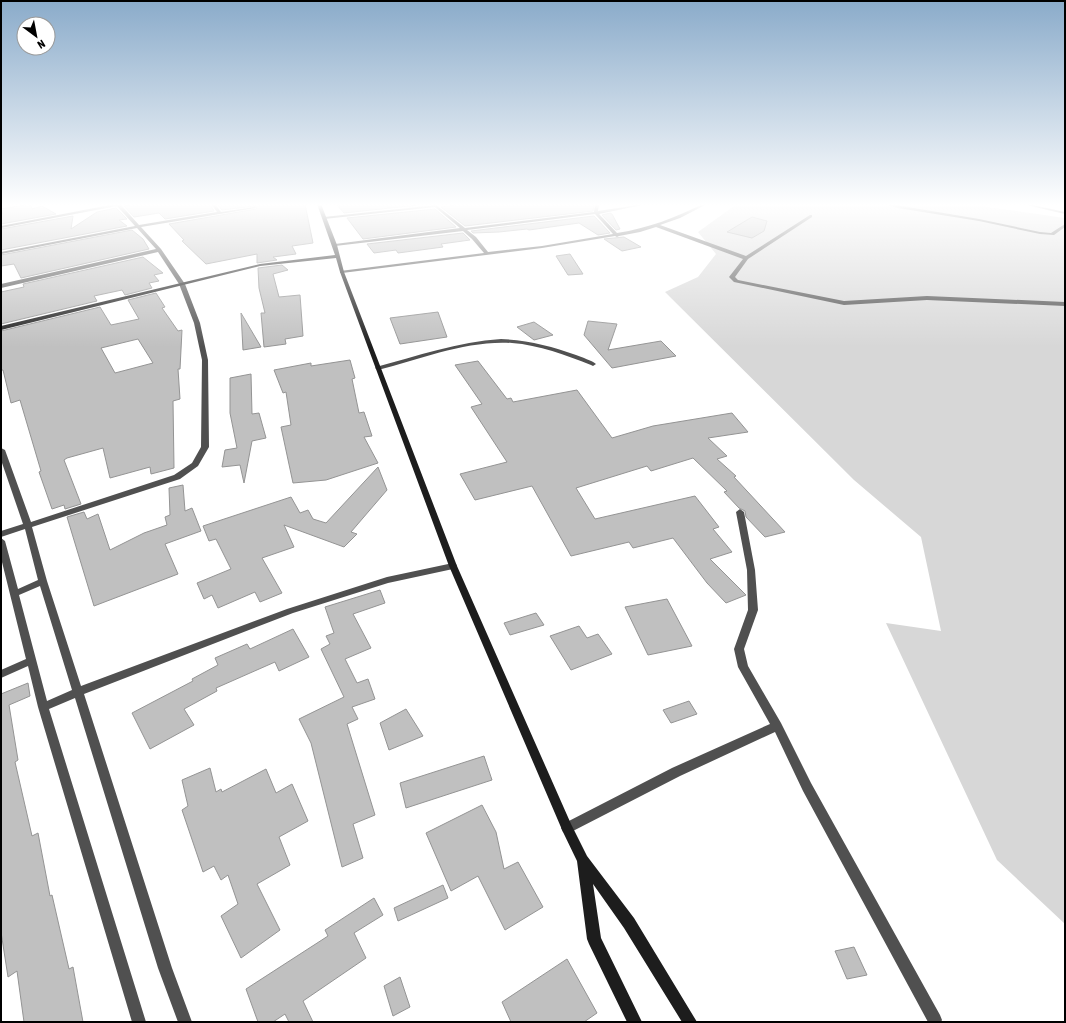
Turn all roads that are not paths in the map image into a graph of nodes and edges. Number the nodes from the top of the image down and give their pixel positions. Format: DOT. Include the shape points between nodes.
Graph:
graph roads {
  1 [pos="151,252"];
  2 [pos="160,252"];
  3 [pos="337,252"];
  4 [pos="503,252"];
  5 [pos="729,252"];
  6 [pos="756,252"];
  7 [pos="487,254"];
  8 [pos="338,256"];
  9 [pos="746,258"];
  10 [pos="342,272"];
  11 [pos="182,284"];
  12 [pos="1,286"];
  13 [pos="1065,304"];
  14 [pos="1,328"];
  15 [pos="593,364"];
  16 [pos="378,368"];
  17 [pos="1,450"];
  18 [pos="740,512"];
  19 [pos="28,526"];
  20 [pos="1,534"];
  21 [pos="1,541"];
  22 [pos="453,566"];
  23 [pos="43,581"];
  24 [pos="14,594"];
  25 [pos="30,661"];
  26 [pos="1,674"];
  27 [pos="78,692"];
  28 [pos="43,707"];
  29 [pos="777,726"];
  30 [pos="567,828"];
  31 [pos="583,860"];
  32 [pos="935,1020"];
  33 [pos="139,1022"];
  34 [pos="185,1022"];
  35 [pos="635,1022"];
  36 [pos="690,1022"];
  1 -- 12 [label="street"];
  2 -- 11 [label="street"];
  3 -- 8 [label="main road"];
  4 -- 7 [label="street"];
  5 -- 9 [label="street"];
  6 -- 9 [label="street"];
  7 -- 10 [label="street"];
  8 -- 10 [label="main road"];
  8 -- 11 [label="main road" via="260,265"];
  9 -- 13 [label="street" via="732,277 736,281 820,300 844,303 927,298"];
  10 -- 16 [label="main road"];
  11 -- 14 [label="main road"];
  11 -- 19 [label="street" via="197,323 205,360 205,447 195,464 177,477"];
  15 -- 16 [label="street" via="539,346 502,341 477,343"];
  16 -- 22 [label="main road"];
  17 -- 19 [label="street"];
  18 -- 29 [label="street" via="751,570 753,610 739,649 743,667"];
  19 -- 20 [label="street"];
  19 -- 23 [label="street"];
  21 -- 24 [label="street"];
  22 -- 27 [label="street" via="387,580 290,612"];
  22 -- 30 [label="main road"];
  23 -- 24 [label="street"];
  23 -- 27 [label="street"];
  24 -- 25 [label="street"];
  25 -- 26 [label="street"];
  25 -- 28 [label="street"];
  27 -- 28 [label="street"];
  27 -- 34 [label="street" via="165,968"];
  28 -- 33 [label="street"];
  29 -- 30 [label="street" via="676,772"];
  29 -- 32 [label="street" via="807,787"];
  30 -- 31 [label="main road"];
  31 -- 35 [label="main road" via="594,938"];
  31 -- 36 [label="main road" via="630,922"];
}
